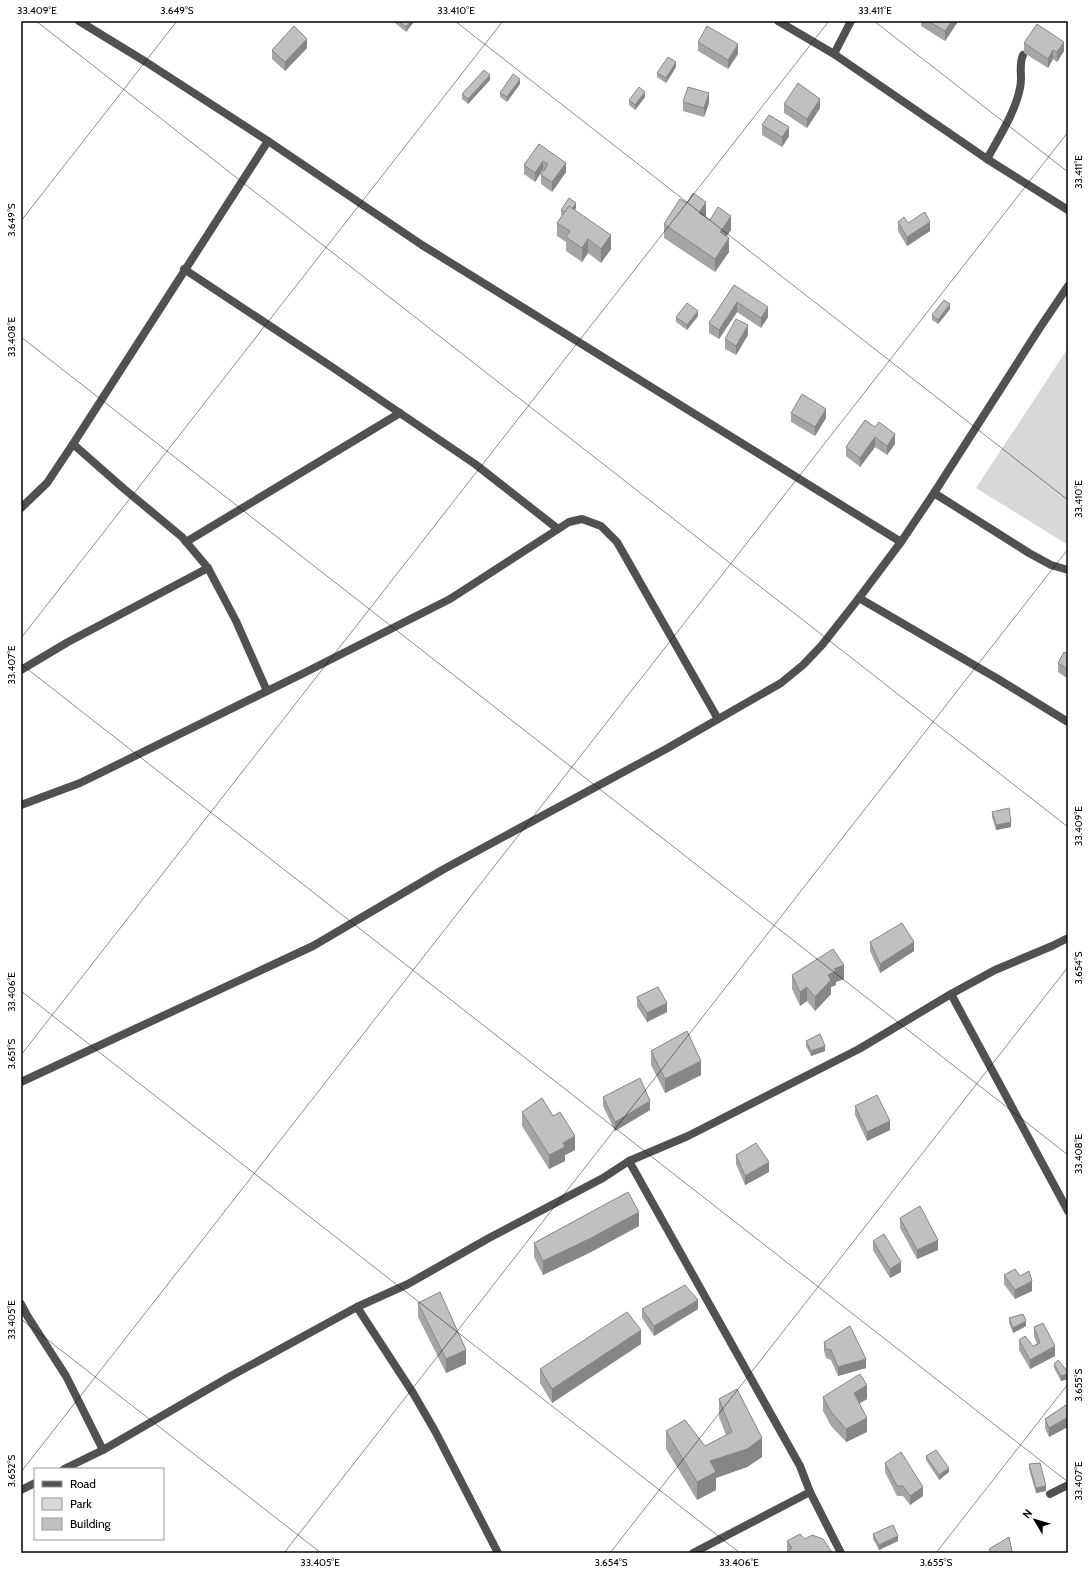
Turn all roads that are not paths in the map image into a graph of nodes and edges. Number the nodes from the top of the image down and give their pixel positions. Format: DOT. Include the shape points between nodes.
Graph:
graph roads {
  1 [pos="79,21"];
  2 [pos="778,21"];
  3 [pos="851,21"];
  4 [pos="834,54"];
  5 [pos="1023,55"];
  6 [pos="268,141"];
  7 [pos="987,159"];
  8 [pos="1068,210"];
  9 [pos="184,269"];
  10 [pos="1068,286"];
  11 [pos="400,413"];
  12 [pos="73,444"];
  13 [pos="934,493"];
  14 [pos="21,508"];
  15 [pos="558,529"];
  16 [pos="186,542"];
  17 [pos="900,542"];
  18 [pos="208,568"];
  19 [pos="1068,570"];
  20 [pos="859,598"];
  21 [pos="21,670"];
  22 [pos="267,691"];
  23 [pos="718,719"];
  24 [pos="1068,722"];
  25 [pos="21,805"];
  26 [pos="1068,938"];
  27 [pos="951,994"];
  28 [pos="21,1082"];
  29 [pos="629,1162"];
  30 [pos="1068,1211"];
  31 [pos="21,1304"];
  32 [pos="357,1307"];
  33 [pos="103,1450"];
  34 [pos="66,1468"];
  35 [pos="34,1484"];
  36 [pos="1068,1485"];
  37 [pos="21,1490"];
  38 [pos="810,1492"];
  39 [pos="1050,1494"];
  40 [pos="498,1553"];
  41 [pos="693,1553"];
  42 [pos="841,1553"];
  1 -- 6 [label="street"];
  2 -- 4 [label="street"];
  3 -- 4 [label="street"];
  4 -- 7 [label="street"];
  5 -- 7 [label="street" via="1018,96"];
  6 -- 9 [label="street"];
  6 -- 17 [label="street" via="422,245"];
  7 -- 8 [label="street"];
  9 -- 11 [label="street"];
  9 -- 12 [label="street"];
  10 -- 13 [label="street"];
  11 -- 15 [label="street" via="475,464"];
  11 -- 16 [label="street"];
  12 -- 14 [label="street" via="47,483"];
  12 -- 16 [label="street"];
  13 -- 17 [label="street"];
  13 -- 19 [label="street" via="1029,553 1051,565"];
  15 -- 22 [label="street" via="450,599"];
  15 -- 23 [label="street" via="569,522 582,519 601,526 617,542"];
  16 -- 18 [label="street"];
  17 -- 20 [label="street"];
  18 -- 21 [label="street" via="68,642"];
  18 -- 22 [label="street" via="236,621"];
  20 -- 23 [label="street" via="803,665 781,683"];
  20 -- 24 [label="street"];
  22 -- 25 [label="street" via="80,783"];
  23 -- 28 [label="street" via="444,869 313,946"];
  26 -- 27 [label="street" via="995,970"];
  27 -- 29 [label="street" via="859,1049 688,1136"];
  27 -- 30 [label="street"];
  29 -- 32 [label="street" via="408,1284"];
  29 -- 38 [label="street" via="800,1466"];
  31 -- 33 [label="street" via="66,1376"];
  32 -- 33 [label="street"];
  32 -- 40 [label="street" via="436,1431"];
  33 -- 34 [label="street"];
  35 -- 37 [label="street"];
  36 -- 39 [label="street"];
  38 -- 41 [label="street"];
  38 -- 42 [label="street"];
}
